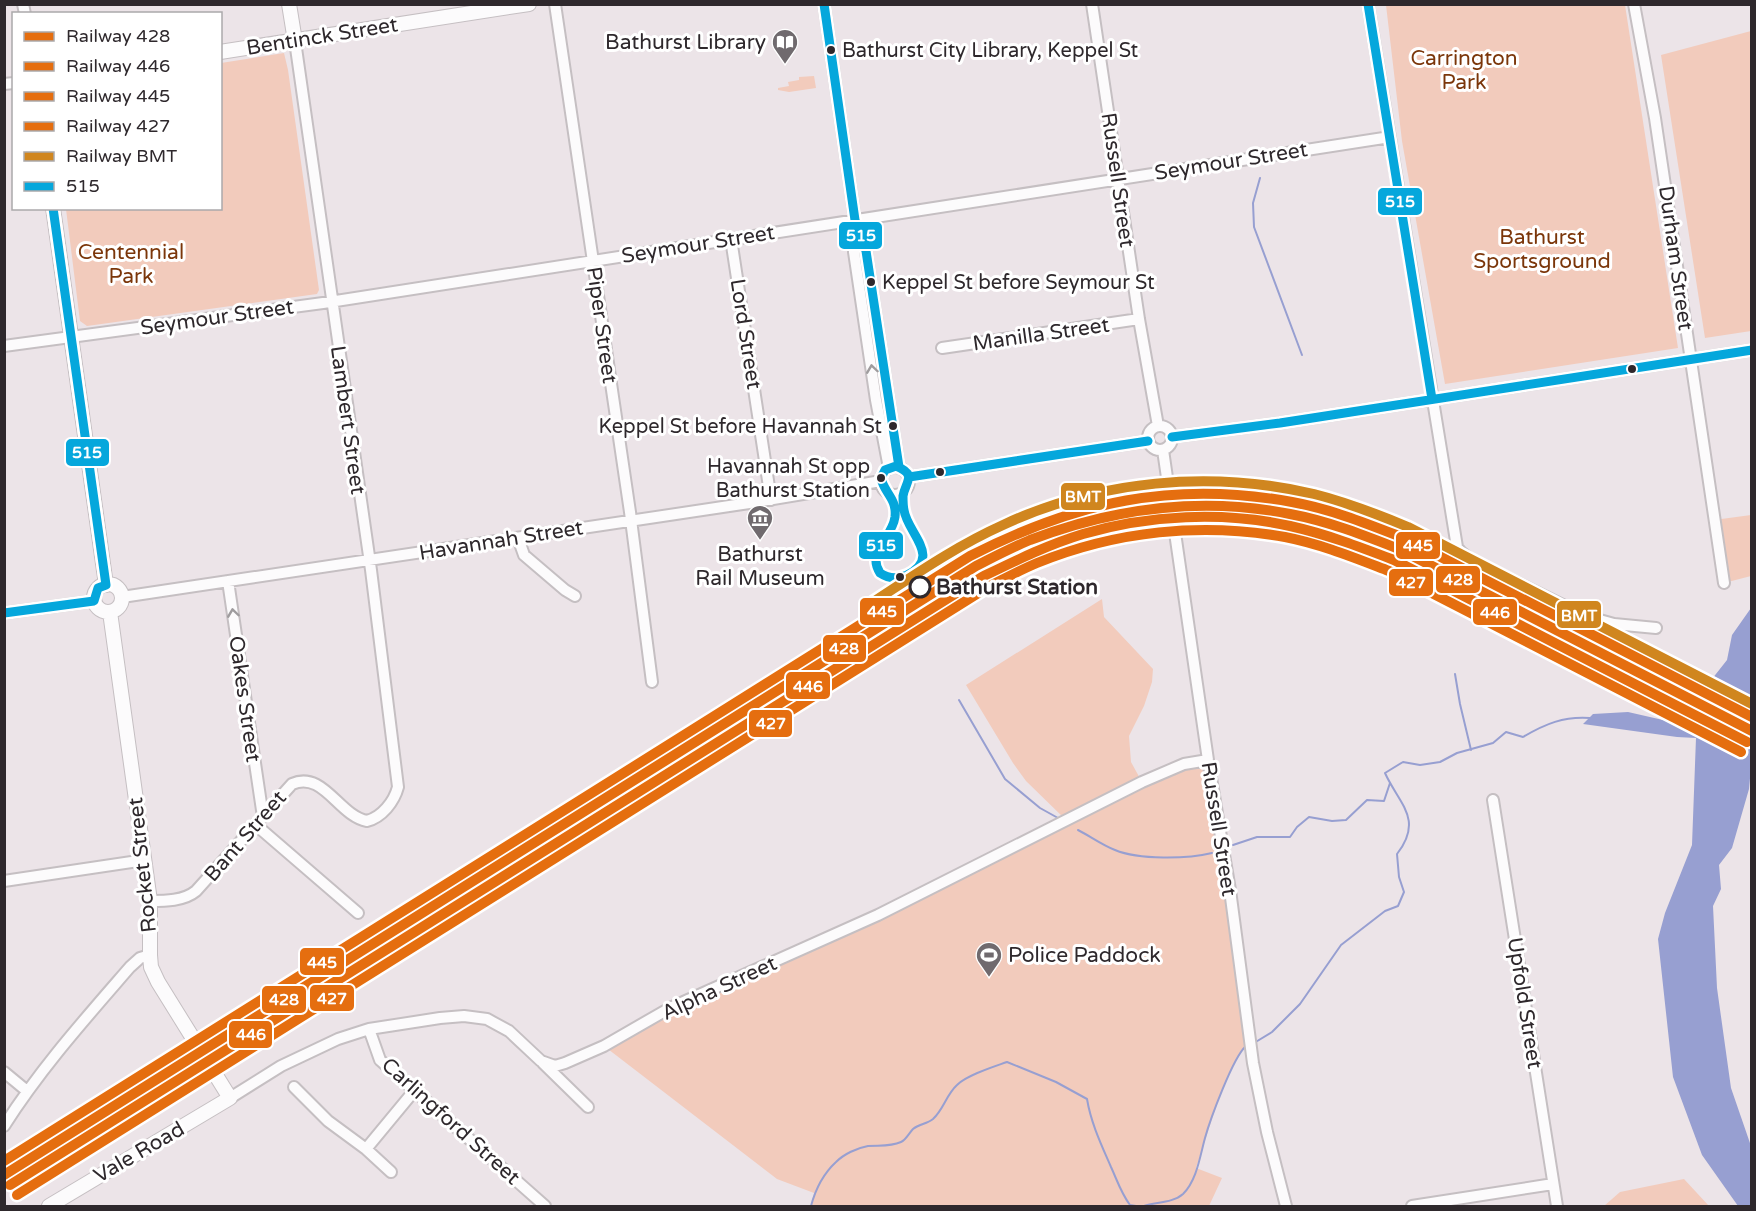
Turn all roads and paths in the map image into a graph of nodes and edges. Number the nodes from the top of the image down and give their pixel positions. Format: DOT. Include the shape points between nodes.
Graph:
graph roads {
  1 [pos="290,4"];
  2 [pos="529,4"];
  3 [pos="555,4"];
  4 [pos="824,4"];
  5 [pos="1092,4"];
  6 [pos="1368,4"];
  7 [pos="1634,4"];
  8 [pos="295,41"];
  9 [pos="222,52"];
  10 [pos="1390,137"];
  11 [pos="1118,179"];
  12 [pos="53,210"];
  13 [pos="855,220"];
  14 [pos="731,239"];
  15 [pos="593,261"];
  16 [pos="867,299"];
  17 [pos="332,302"];
  18 [pos="1139,319"];
  19 [pos="71,337"];
  20 [pos="4,346"];
  21 [pos="942,348"];
  22 [pos="1752,350"];
  23 [pos="1691,359"];
  24 [pos="889,399"];
  25 [pos="1432,399"];
  26 [pos="876,400"];
  27 [pos="1158,426"];
  28 [pos="1172,437"];
  29 [pos="1148,441"];
  30 [pos="1163,450"];
  31 [pos="894,467"];
  32 [pos="909,477"];
  33 [pos="881,481"];
  34 [pos="771,500"];
  35 [pos="631,521"];
  36 [pos="518,538"];
  37 [pos="369,560"];
  38 [pos="228,581"];
  39 [pos="1724,583"];
  40 [pos="106,585"];
  41 [pos="575,596"];
  42 [pos="122,597"];
  43 [pos="94,600"];
  44 [pos="110,612"];
  45 [pos="4,613"];
  46 [pos="1656,628"];
  47 [pos="652,682"];
  48 [pos="1208,760"];
  49 [pos="1493,800"];
  50 [pos="259,821"];
  51 [pos="367,821"];
  52 [pos="145,860"];
  53 [pos="4,881"];
  54 [pos="150,901"];
  55 [pos="358,913"];
  56 [pos="150,955"];
  57 [pos="369,1029"];
  58 [pos="541,1061"];
  59 [pos="4,1072"];
  60 [pos="294,1087"];
  61 [pos="27,1091"];
  62 [pos="414,1091"];
  63 [pos="230,1098"];
  64 [pos="588,1107"];
  65 [pos="4,1126"];
  66 [pos="366,1149"];
  67 [pos="391,1173"];
  68 [pos="1553,1184"];
  69 [pos="49,1206"];
  70 [pos="545,1206"];
  71 [pos="1286,1206"];
  72 [pos="1412,1206"];
  73 [pos="1557,1206"];
  1 -- 8 [label="main road, Lambert Street"];
  2 -- 8 [label="main road, Bentinck Street"];
  3 -- 15 [label="street, Piper Street"];
  4 -- 13 [label="street"];
  5 -- 11 [label="street, Russell Street"];
  6 -- 10 [label="street"];
  7 -- 23 [label="street, Durham Street"];
  8 -- 9 [label="main road, Bentinck Street"];
  8 -- 17 [label="street, Lambert Street"];
  10 -- 11 [label="street, Seymour Street"];
  10 -- 25 [label="street"];
  11 -- 13 [label="street, Seymour Street"];
  11 -- 18 [label="street, Russell Street"];
  12 -- 19 [label="main road"];
  13 -- 14 [label="street, Seymour Street"];
  13 -- 16 [label="street" via="866,251"];
  14 -- 15 [label="street, Seymour Street"];
  14 -- 34 [label="street, Lord Street"];
  15 -- 17 [label="street, Seymour Street"];
  15 -- 35 [label="street, Piper Street"];
  16 -- 24 [label="street"];
  26 -- 16 [label="street, one-way"];
  17 -- 19 [label="street, Seymour Street"];
  17 -- 37 [label="street, Lambert Street"];
  18 -- 21 [label="street, Manilla Street"];
  18 -- 27 [label="street, Russell Street"];
  19 -- 20 [label="street, Seymour Street"];
  19 -- 40 [label="main road"];
  22 -- 23 [label="street"];
  23 -- 25 [label="street"];
  23 -- 39 [label="street, Durham Street"];
  24 -- 26 [label="street"];
  24 -- 31 [label="street"];
  25 -- 28 [label="street"];
  25 -- 46 [label="street" via="1456,542 1461,552 1579,613 1614,624"];
  26 -- 31 [label="street"];
  27 -- 28 [label="street" via="1168,428"];
  27 -- 29 [label="street" via="1149,433"];
  28 -- 30 [label="street" via="1169,447"];
  29 -- 30 [label="street" via="1155,449"];
  29 -- 32 [label="street"];
  30 -- 48 [label="street, Russell Street"];
  31 -- 32 [label="street" via="907,472"];
  31 -- 33 [label="street" via="884,472"];
  32 -- 33 [label="street" via="909,486 899,495 886,492"];
  33 -- 34 [label="street, Havannah Street"];
  34 -- 35 [label="street, Havannah Street"];
  35 -- 36 [label="street, Havannah Street"];
  35 -- 47 [label="street, Piper Street"];
  36 -- 37 [label="street, Havannah Street"];
  36 -- 41 [label="street" via="524,555"];
  37 -- 38 [label="street, Havannah Street"];
  37 -- 51 [label="street, Lambert Street" via="398,782 397,792 386,809"];
  38 -- 42 [label="street, Havannah Street"];
  50 -- 38 [label="street, Oakes Street, one-way"];
  40 -- 42 [label="main road" via="118,589"];
  40 -- 43 [label="main road" via="98,588"];
  42 -- 44 [label="main road" via="120,605"];
  43 -- 44 [label="main road" via="98,608"];
  43 -- 45 [label="street"];
  44 -- 52 [label="main road, Rocket Street"];
  48 -- 58 [label="street, Alpha Street" via="1184,764 1142,782 878,915 670,1008 604,1046 555,1066"];
  48 -- 71 [label="street, Russell Street" via="1253,1063"];
  49 -- 68 [label="street, Upfold Street"];
  50 -- 51 [label="street, Bant Street" via="286,788 302,780 317,785 353,815"];
  50 -- 54 [label="street, Bant Street" via="192,894"];
  50 -- 55 [label="street"];
  52 -- 53 [label="street"];
  52 -- 54 [label="main road, Rocket Street"];
  54 -- 56 [label="main road, Rocket Street"];
  56 -- 61 [label="street" via="130,967"];
  56 -- 63 [label="main road, Rocket Street" via="158,982"];
  57 -- 58 [label="street" via="440,1018 487,1019 509,1030"];
  57 -- 62 [label="street, Carlingford Street" via="380,1060"];
  57 -- 63 [label="street" via="281,1066"];
  58 -- 64 [label="street"];
  59 -- 61 [label="street"];
  60 -- 66 [label="street" via="328,1121"];
  61 -- 65 [label="street"];
  62 -- 66 [label="street"];
  62 -- 70 [label="street, Carlingford Street"];
  63 -- 69 [label="main road, Vale Road"];
  66 -- 67 [label="street"];
  68 -- 72 [label="street"];
  68 -- 73 [label="street, Upfold Street"];
}
